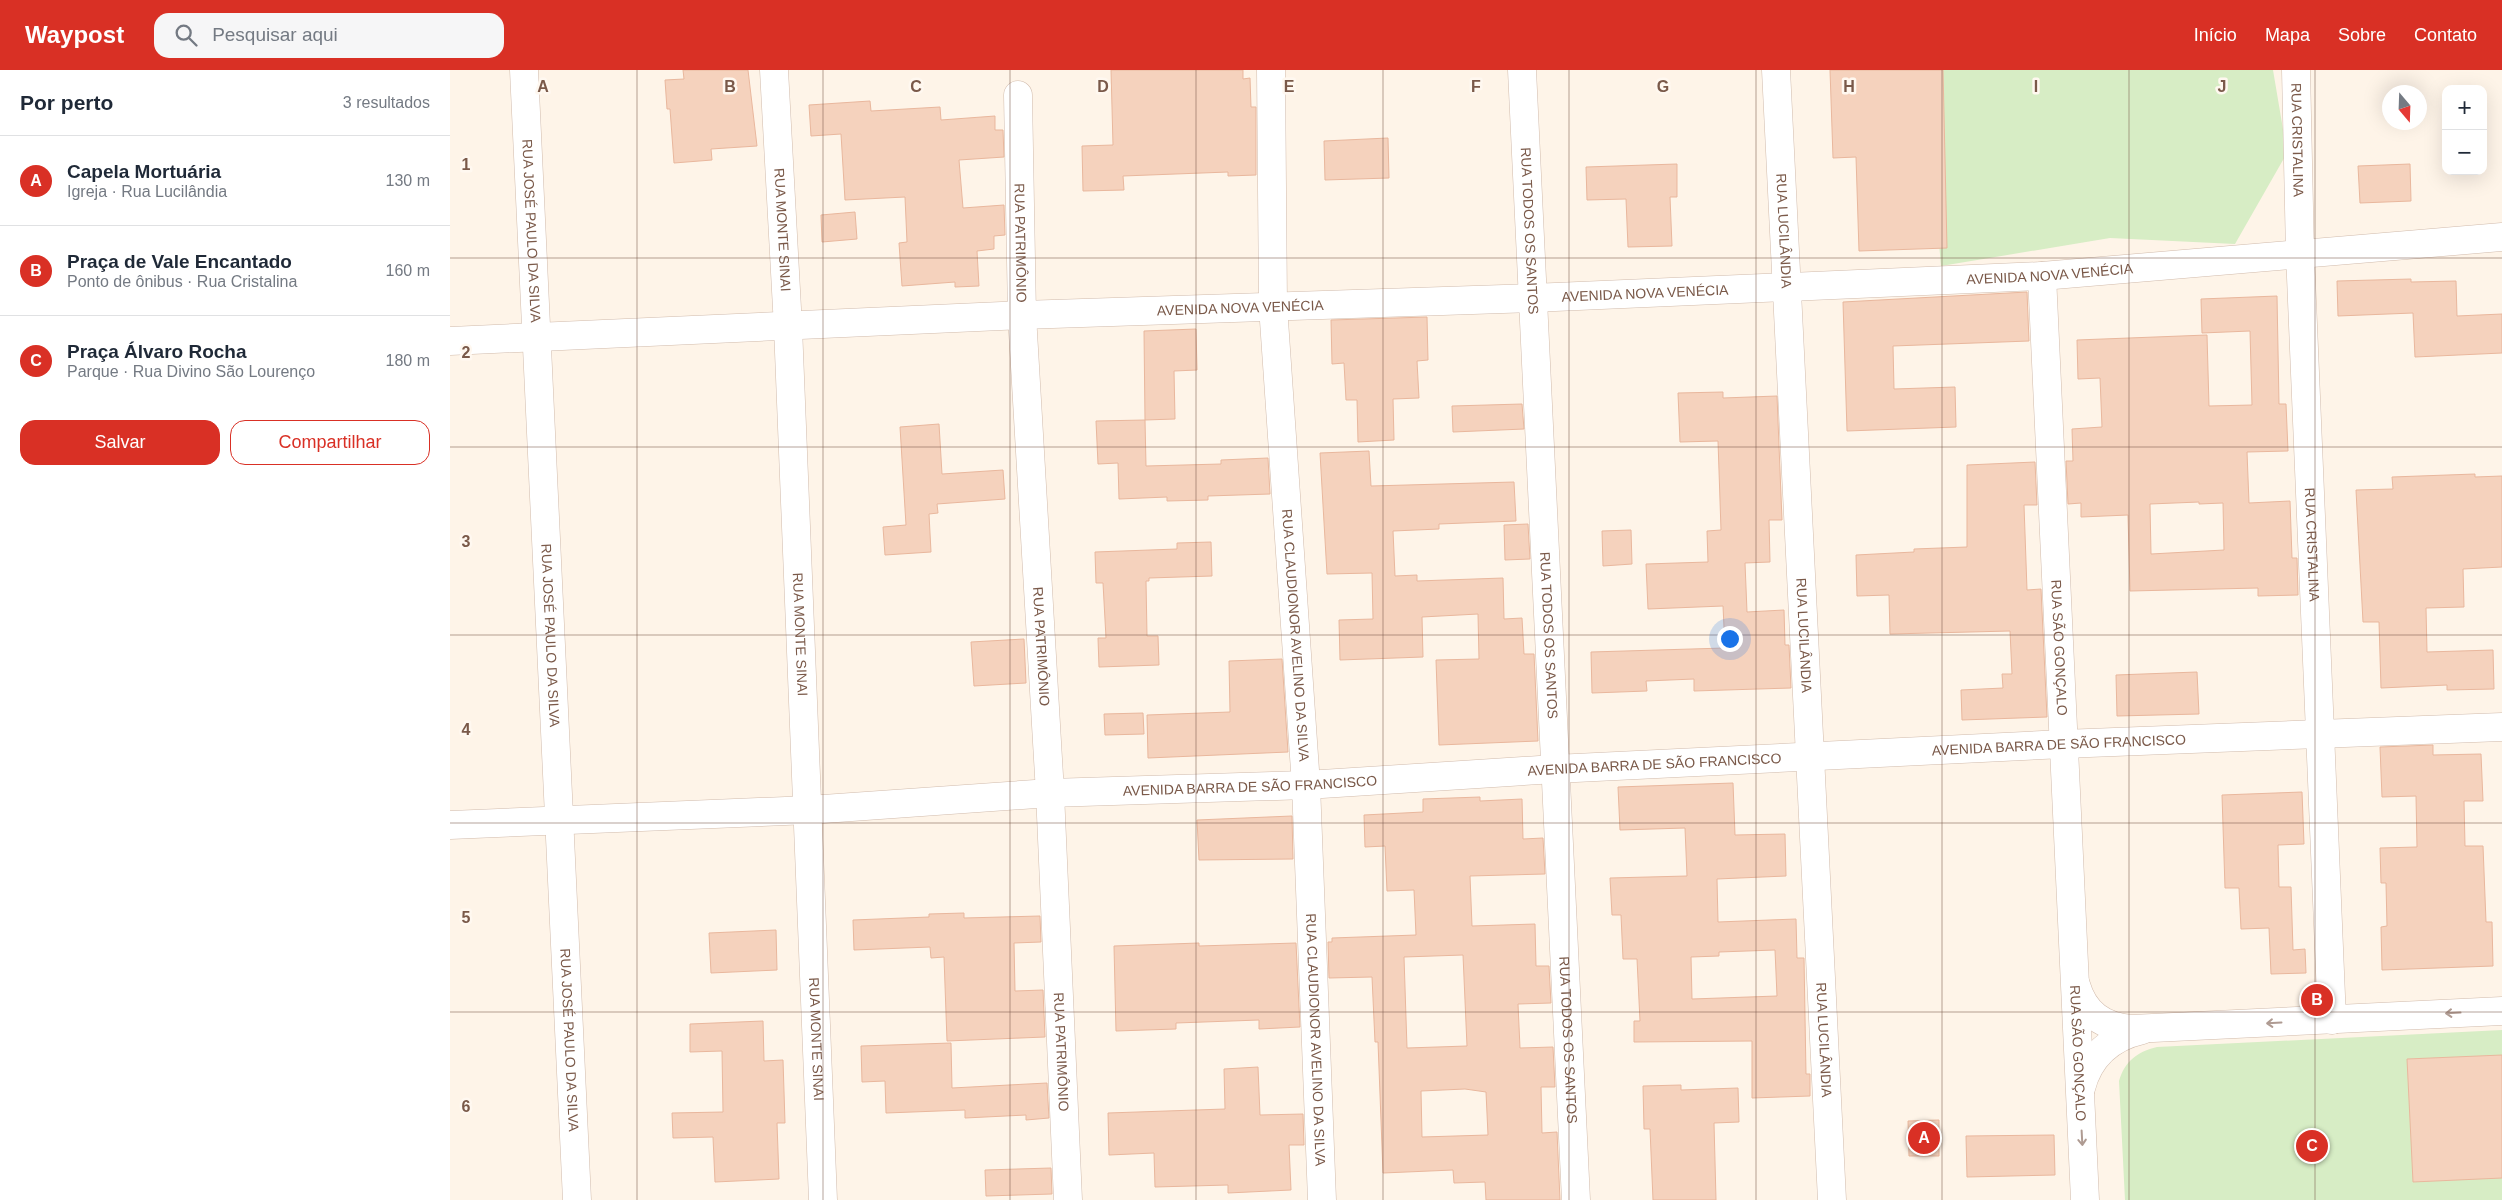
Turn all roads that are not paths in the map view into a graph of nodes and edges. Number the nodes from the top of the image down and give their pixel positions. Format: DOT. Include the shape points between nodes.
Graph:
graph roads {
  1 [pos="524,70"];
  2 [pos="774,70"];
  3 [pos="1270,70"];
  4 [pos="1522,70"];
  5 [pos="1776,70"];
  6 [pos="2296,70"];
  7 [pos="1018,95"];
  8 [pos="2502,237"];
  9 [pos="2300,253"];
  10 [pos="2042,276"];
  11 [pos="1787,288"];
  12 [pos="1532,298"];
  13 [pos="1273,306"];
  14 [pos="1022,315"];
  15 [pos="788,327"];
  16 [pos="537,337"];
  17 [pos="450,341"];
  18 [pos="2502,727"];
  19 [pos="2319,734"];
  20 [pos="2063,744"];
  21 [pos="1810,757"];
  22 [pos="1555,769"];
  23 [pos="1306,784"];
  24 [pos="1050,793"];
  25 [pos="808,810"];
  26 [pos="559,821"];
  27 [pos="450,825"];
  28 [pos="2073,975"];
  29 [pos="2502,1011"];
  30 [pos="2332,1020"];
  31 [pos="2158,1028"];
  32 [pos="2080,1090"];
  33 [pos="577,1200"];
  34 [pos="823,1200"];
  35 [pos="1068,1200"];
  36 [pos="1322,1200"];
  37 [pos="1576,1200"];
  38 [pos="1832,1200"];
  39 [pos="2085,1200"];
  1 -- 16 [label="street, RUA JOSÉ PAULO DA SILVA"];
  2 -- 15 [label="street, RUA MONTE SINAI"];
  3 -- 13 [label="street, RUA CLAUDIONOR AVELINO DA SILVA"];
  4 -- 12 [label="street, RUA TODOS OS SANTOS"];
  5 -- 11 [label="street, RUA LUCILÂNDIA"];
  6 -- 9 [label="street, RUA CRISTALINA"];
  7 -- 14 [label="street, RUA PATRIMÔNIO"];
  8 -- 9 [label="street, AVENIDA NOVA VENÉCIA"];
  9 -- 10 [label="street, AVENIDA NOVA VENÉCIA"];
  9 -- 19 [label="street, RUA CRISTALINA"];
  10 -- 11 [label="street, AVENIDA NOVA VENÉCIA"];
  10 -- 20 [label="street, RUA SÃO GONÇALO"];
  11 -- 12 [label="street, AVENIDA NOVA VENÉCIA"];
  11 -- 21 [label="street, RUA LUCILÂNDIA"];
  12 -- 13 [label="street, AVENIDA NOVA VENÉCIA"];
  12 -- 22 [label="street, RUA TODOS OS SANTOS"];
  13 -- 14 [label="street, AVENIDA NOVA VENÉCIA"];
  13 -- 23 [label="street, RUA CLAUDIONOR AVELINO DA SILVA"];
  14 -- 15 [label="street, AVENIDA NOVA VENÉCIA"];
  14 -- 24 [label="street, RUA PATRIMÔNIO"];
  15 -- 16 [label="street, AVENIDA NOVA VENÉCIA"];
  15 -- 25 [label="street, RUA MONTE SINAI"];
  16 -- 17 [label="street, AVENIDA NOVA VENÉCIA"];
  16 -- 26 [label="street, RUA JOSÉ PAULO DA SILVA"];
  18 -- 19 [label="street, AVENIDA BARRA DE SÃO FRANCISCO"];
  19 -- 20 [label="street, AVENIDA BARRA DE SÃO FRANCISCO"];
  19 -- 30 [label="street, RUA CRISTALINA"];
  20 -- 21 [label="street, AVENIDA BARRA DE SÃO FRANCISCO"];
  20 -- 28 [label="street, RUA SÃO GONÇALO"];
  21 -- 22 [label="street, AVENIDA BARRA DE SÃO FRANCISCO"];
  21 -- 38 [label="street, RUA LUCILÂNDIA"];
  22 -- 23 [label="street, AVENIDA BARRA DE SÃO FRANCISCO"];
  22 -- 37 [label="street, RUA TODOS OS SANTOS"];
  23 -- 24 [label="street, AVENIDA BARRA DE SÃO FRANCISCO"];
  23 -- 36 [label="street, RUA CLAUDIONOR AVELINO DA SILVA"];
  24 -- 25 [label="street, AVENIDA BARRA DE SÃO FRANCISCO"];
  24 -- 35 [label="street, RUA PATRIMÔNIO"];
  25 -- 26 [label="street, AVENIDA BARRA DE SÃO FRANCISCO"];
  25 -- 34 [label="street, RUA MONTE SINAI"];
  26 -- 27 [label="street, AVENIDA BARRA DE SÃO FRANCISCO"];
  26 -- 33 [label="street, RUA JOSÉ PAULO DA SILVA"];
  28 -- 31 [label="street" via="2080,998 2095,1018 2119,1028"];
  28 -- 32 [label="street, RUA SÃO GONÇALO"];
  29 -- 30 [label="street, one-way"];
  30 -- 31 [label="street, one-way"];
  31 -- 32 [label="street" via="2124,1034 2110,1043 2090,1064"];
  32 -- 39 [label="street, RUA SÃO GONÇALO, one-way"];
}
